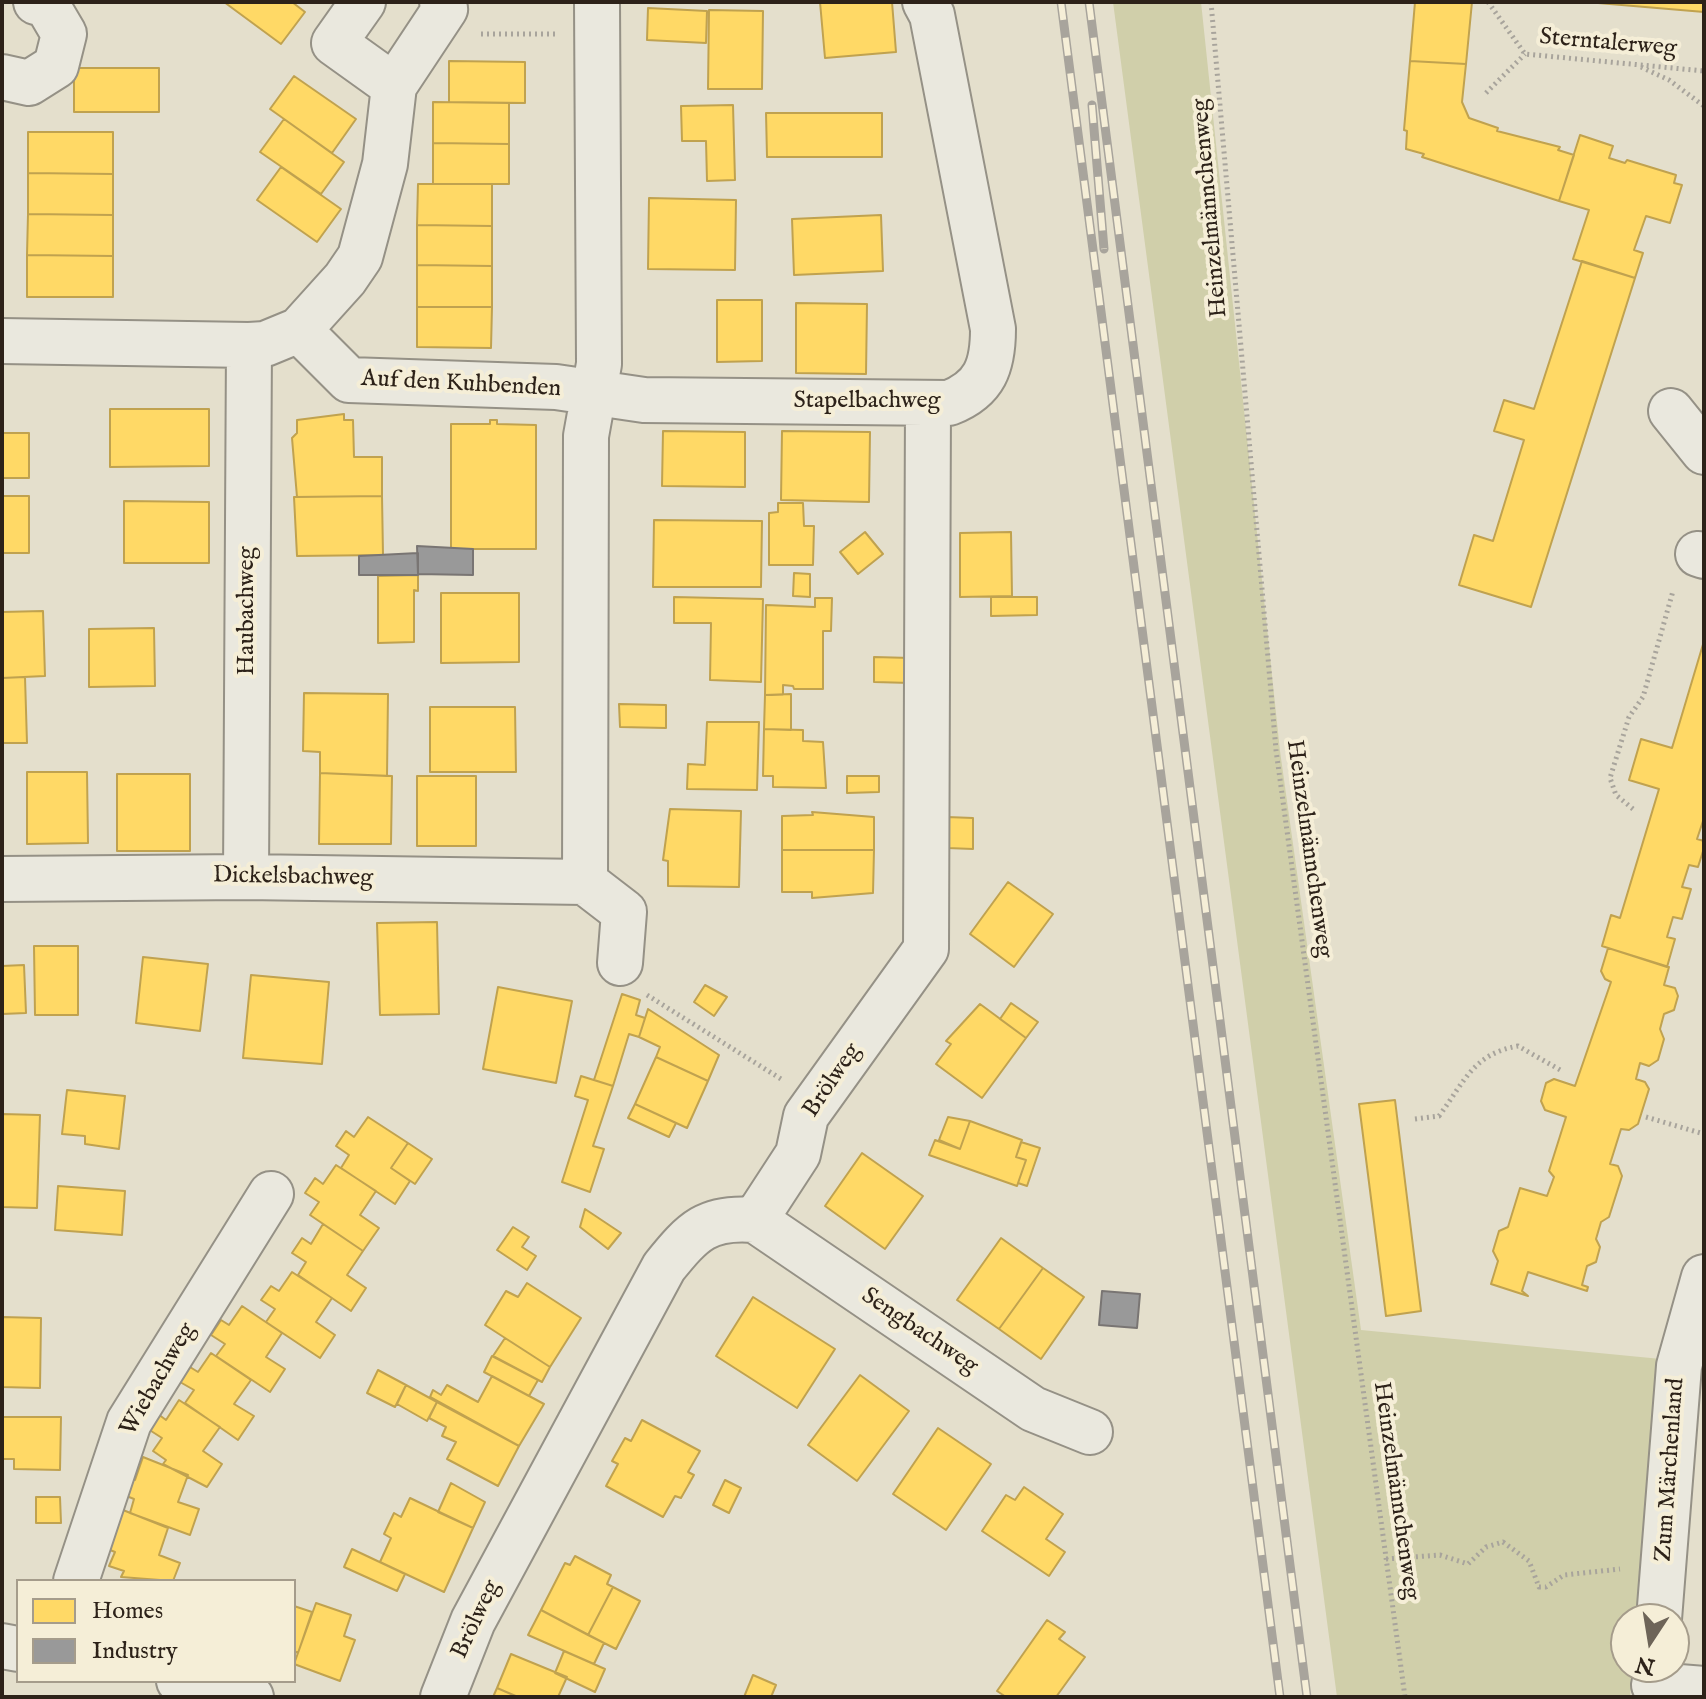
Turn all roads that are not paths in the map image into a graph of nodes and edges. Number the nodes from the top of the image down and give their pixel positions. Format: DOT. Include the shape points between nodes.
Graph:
graph roads {
  1 [pos="36,2"];
  2 [pos="363,2"];
  3 [pos="925,2"];
  4 [pos="438,15"];
  5 [pos="597,18"];
  6 [pos="2,77"];
  7 [pos="394,86"];
  8 [pos="299,330"];
  9 [pos="2,341"];
  10 [pos="249,345"];
  11 [pos="596,395"];
  12 [pos="928,403"];
  13 [pos="1671,411"];
  14 [pos="1704,452"];
  15 [pos="246,877"];
  16 [pos="2,879"];
  17 [pos="585,882"];
  18 [pos="620,963"];
  19 [pos="271,1194"];
  20 [pos="755,1220"];
  21 [pos="1704,1277"];
  22 [pos="1090,1432"];
  23 [pos="77,1579"];
  24 [pos="1660,1603"];
  25 [pos="188,1683"];
  26 [pos="1654,1683"];
  27 [pos="1704,1689"];
  28 [pos="251,1697"];
  29 [pos="443,1697"];
  1 -- 6 [label="street" via="47,5 64,34 56,66 29,83"];
  2 -- 7 [label="street" via="334,43"];
  3 -- 12 [label="street, Stapelbachweg" via="932,15 993,329 986,376 967,396"];
  4 -- 7 [label="street"];
  5 -- 11 [label="street"];
  7 -- 8 [label="street" via="385,164 360,257"];
  8 -- 10 [label="street"];
  8 -- 11 [label="street, Auf den Kuhbenden" via="349,380 556,387"];
  9 -- 10 [label="street"];
  10 -- 15 [label="street, Haubachweg"];
  11 -- 12 [label="street, Stapelbachweg"];
  11 -- 17 [label="street" via="586,436"];
  12 -- 20 [label="street, Brölweg" via="926,949 806,1116 798,1154"];
  13 -- 14 [label="street"];
  15 -- 16 [label="street, Dickelsbachweg"];
  15 -- 17 [label="street, Dickelsbachweg"];
  17 -- 18 [label="street" via="624,912"];
  19 -- 23 [label="street, Wiebachweg" via="129,1422"];
  20 -- 22 [label="street, Sengbachweg" via="1033,1409"];
  20 -- 29 [label="street, Brölweg" via="715,1220 688,1238 664,1267 473,1621"];
  21 -- 24 [label="street, Zum Märchenland" via="1679,1366"];
  25 -- 28 [label="street"];
  26 -- 27 [label="street"];
}
